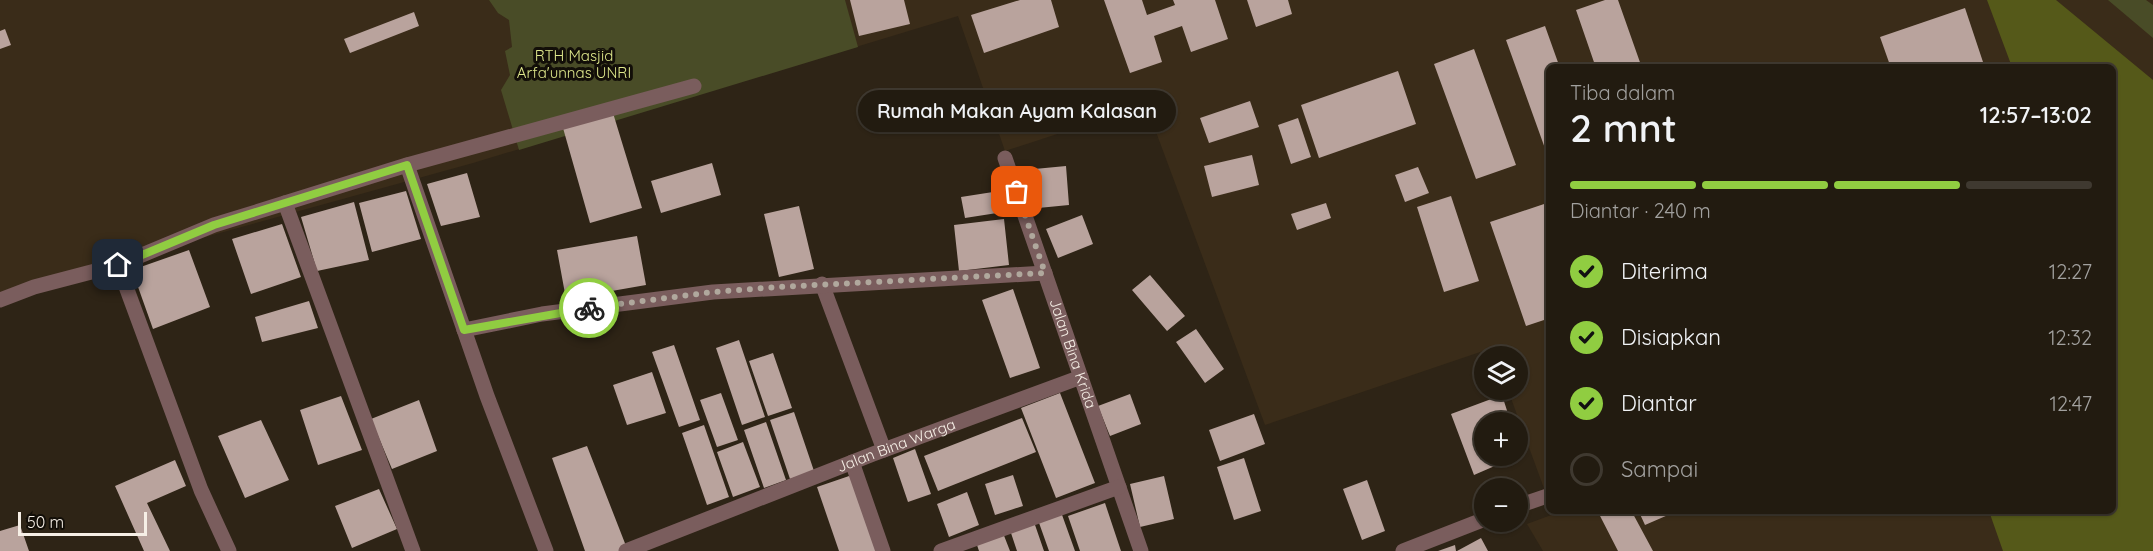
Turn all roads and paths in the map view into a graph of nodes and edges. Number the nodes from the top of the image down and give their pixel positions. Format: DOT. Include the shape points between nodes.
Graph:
graph roads {
  1 [pos="694,86"];
  2 [pos="1005,158"];
  3 [pos="407,165"];
  4 [pos="285,203"];
  5 [pos="118,265"];
  6 [pos="1045,273"];
  7 [pos="822,284"];
  8 [pos="0,300"];
  9 [pos="464,330"];
  10 [pos="1081,377"];
  11 [pos="884,450"];
  12 [pos="852,462"];
  13 [pos="1119,487"];
  14 [pos="1546,496"];
  15 [pos="1528,503"];
  16 [pos="1474,523"];
  17 [pos="229,551"];
  18 [pos="413,551"];
  19 [pos="546,551"];
  20 [pos="626,551"];
  21 [pos="883,551"];
  22 [pos="941,551"];
  23 [pos="1141,551"];
  24 [pos="1403,551"];
  1 -- 3 [label="street"];
  2 -- 6 [label="street, Jalan Bina Krida"];
  3 -- 4 [label="street"];
  3 -- 9 [label="street"];
  4 -- 5 [label="street" via="214,225"];
  4 -- 18 [label="street"];
  5 -- 8 [label="street"];
  5 -- 17 [label="street" via="201,490"];
  6 -- 7 [label="street"];
  6 -- 10 [label="street, Jalan Bina Krida"];
  7 -- 9 [label="street" via="690,295 542,314"];
  7 -- 11 [label="street"];
  9 -- 19 [label="street"];
  10 -- 11 [label="street, Jalan Bina Warga"];
  10 -- 13 [label="street, Jalan Bina Krida"];
  11 -- 12 [label="street, Jalan Bina Warga"];
  12 -- 20 [label="street, Jalan Bina Warga"];
  12 -- 21 [label="street"];
  13 -- 22 [label="street"];
  13 -- 23 [label="street, Jalan Bina Krida"];
  14 -- 15 [label="street"];
  16 -- 24 [label="street"];
}
